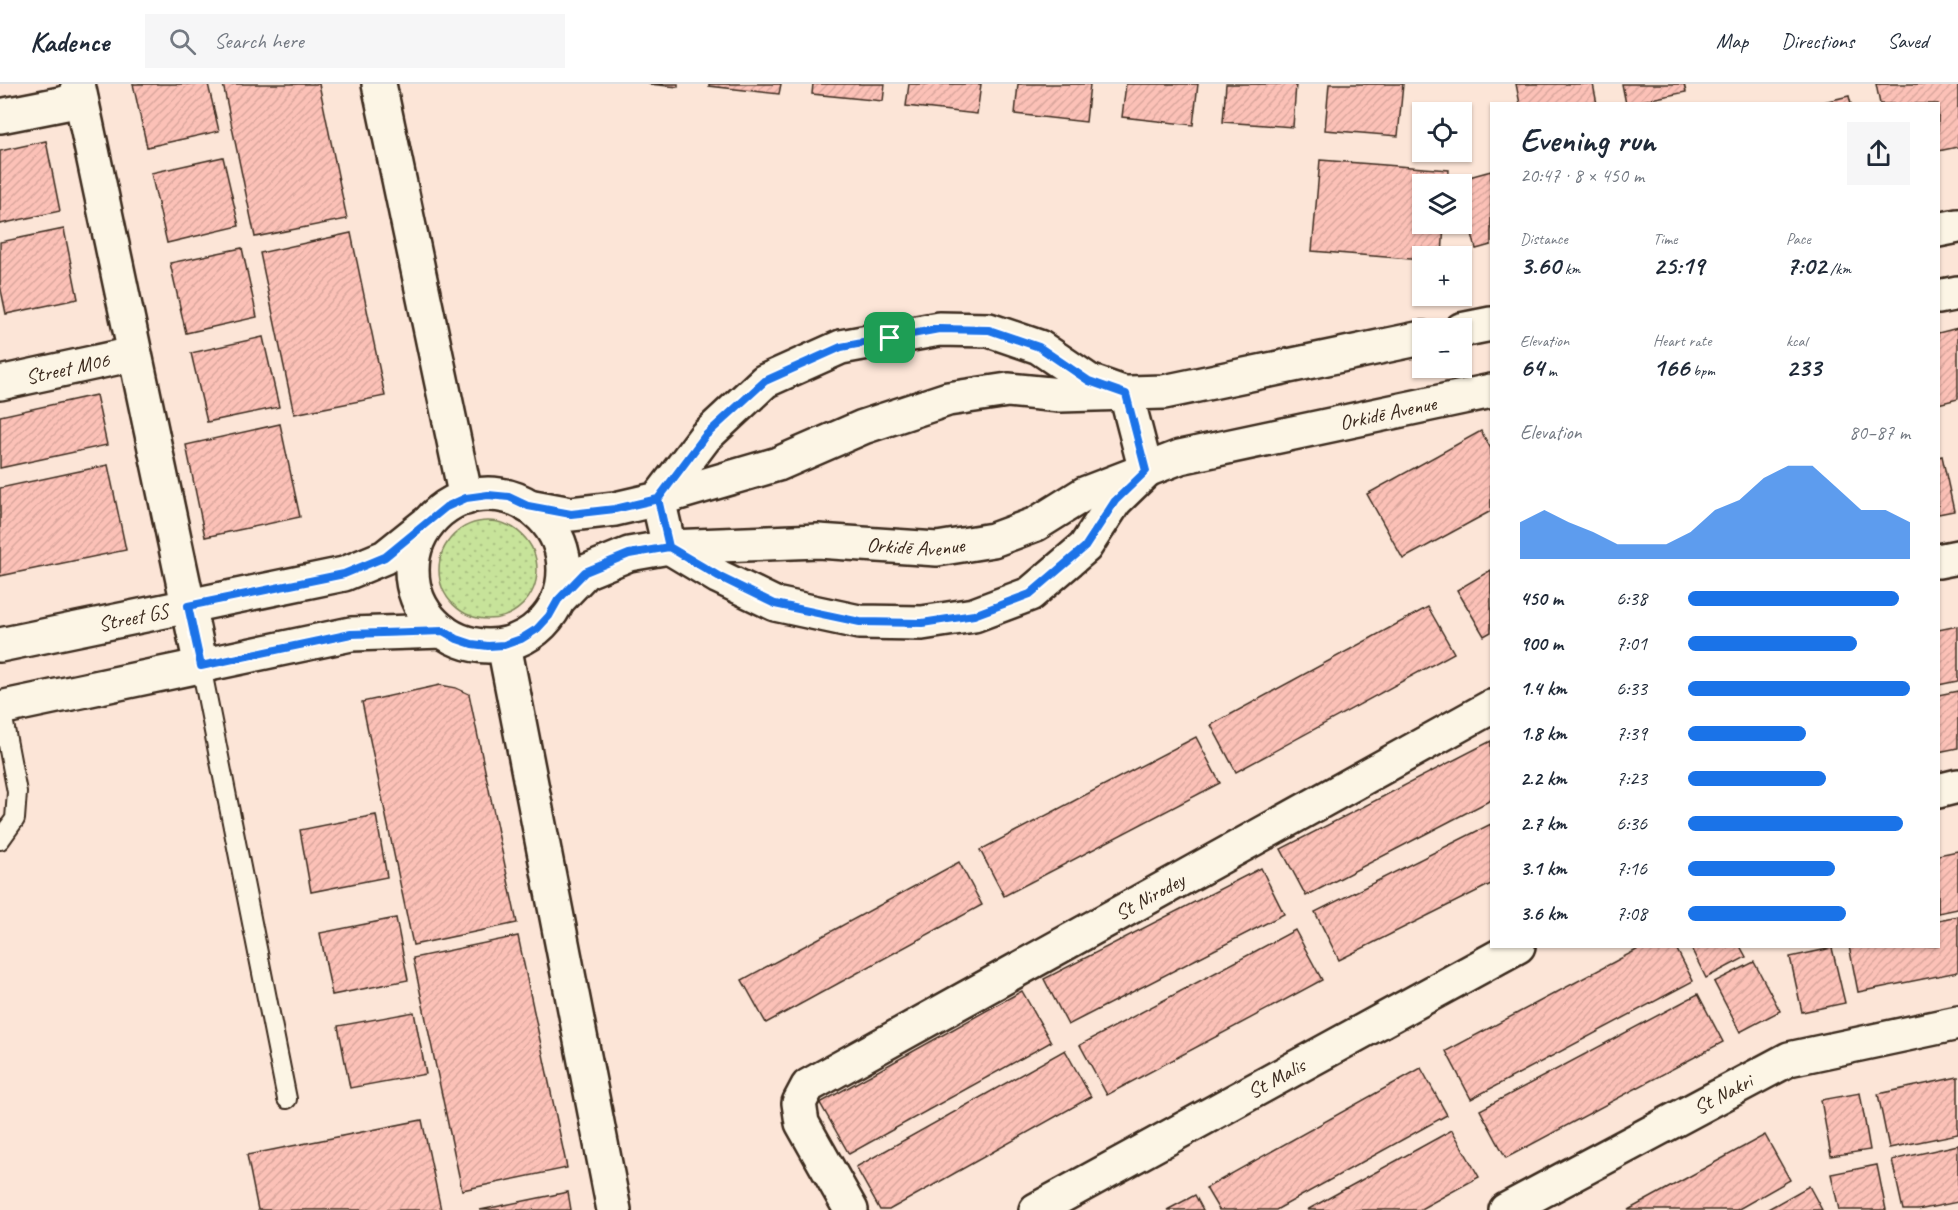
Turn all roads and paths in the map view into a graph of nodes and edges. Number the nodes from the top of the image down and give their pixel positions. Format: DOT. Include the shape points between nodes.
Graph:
graph roads {
  1 [pos="379,84"];
  2 [pos="79,92"];
  3 [pos="0,116"];
  4 [pos="1958,226"];
  5 [pos="1940,230"];
  6 [pos="1958,293"];
  7 [pos="1940,297"];
  8 [pos="1490,324"];
  9 [pos="1472,328"];
  10 [pos="1412,340"];
  11 [pos="134,354"];
  12 [pos="0,383"];
  13 [pos="1490,391"];
  14 [pos="1126,394"];
  15 [pos="1146,471"];
  16 [pos="466,498"];
  17 [pos="658,499"];
  18 [pos="528,506"];
  19 [pos="430,521"];
  20 [pos="669,547"];
  21 [pos="1958,557"];
  22 [pos="1940,561"];
  23 [pos="558,600"];
  24 [pos="188,606"];
  25 [pos="443,631"];
  26 [pos="0,645"];
  27 [pos="504,645"];
  28 [pos="201,666"];
  29 [pos="1,708"];
  30 [pos="1490,708"];
  31 [pos="1958,786"];
  32 [pos="1940,790"];
  33 [pos="0,840"];
  34 [pos="1514,948"];
  35 [pos="1958,1023"];
  36 [pos="287,1099"];
  37 [pos="614,1210"];
  38 [pos="851,1210"];
  39 [pos="1036,1210"];
  40 [pos="1506,1210"];
  1 -- 16 [label="street"];
  2 -- 3 [label="street"];
  2 -- 11 [label="street"];
  4 -- 5 [label="street"];
  6 -- 7 [label="street"];
  8 -- 9 [label="street"];
  10 -- 14 [label="street" via="1164,392"];
  11 -- 12 [label="street, Street M06"];
  11 -- 24 [label="street"];
  13 -- 15 [label="street, Orkidē Avenue" via="1180,457"];
  14 -- 15 [label="street"];
  14 -- 17 [label="street" via="1060,395 1008,390 948,399 863,427 778,464"];
  14 -- 17 [label="street" via="1089,381 1039,347 989,330 939,329 841,347 765,381 705,436"];
  15 -- 20 [label="street, Orkidē Avenue" via="1084,494 1036,524 993,540 937,549 818,542"];
  15 -- 20 [label="street, Orkidē Avenue" via="1115,501 1085,547 1030,594 974,615 922,623 860,622 775,604"];
  16 -- 18 [label="street" via="509,497"];
  16 -- 19 [label="street" via="446,507"];
  17 -- 18 [label="street" via="571,514"];
  17 -- 20 [label="street"];
  18 -- 23 [label="street" via="545,519 557,537 564,580"];
  19 -- 24 [label="street, Street GS" via="385,557 344,574"];
  19 -- 25 [label="street" via="413,560 413,582 419,602"];
  20 -- 23 [label="street, Orkidē Avenue" via="629,554 585,572"];
  21 -- 22 [label="street"];
  23 -- 27 [label="street" via="537,629"];
  24 -- 26 [label="street, Street GS"];
  24 -- 28 [label="street"];
  25 -- 27 [label="street" via="472,644"];
  25 -- 28 [label="street" via="351,634"];
  27 -- 37 [label="street"];
  28 -- 29 [label="street"];
  28 -- 36 [label="lane"];
  29 -- 33 [label="lane" via="17,792 15,819"];
  30 -- 38 [label="street, St Nirodey" via="808,1086 800,1103 802,1123"];
  31 -- 32 [label="street"];
  34 -- 39 [label="street, St Malis"];
  35 -- 40 [label="street, St Nakri" via="1790,1059"];
}
